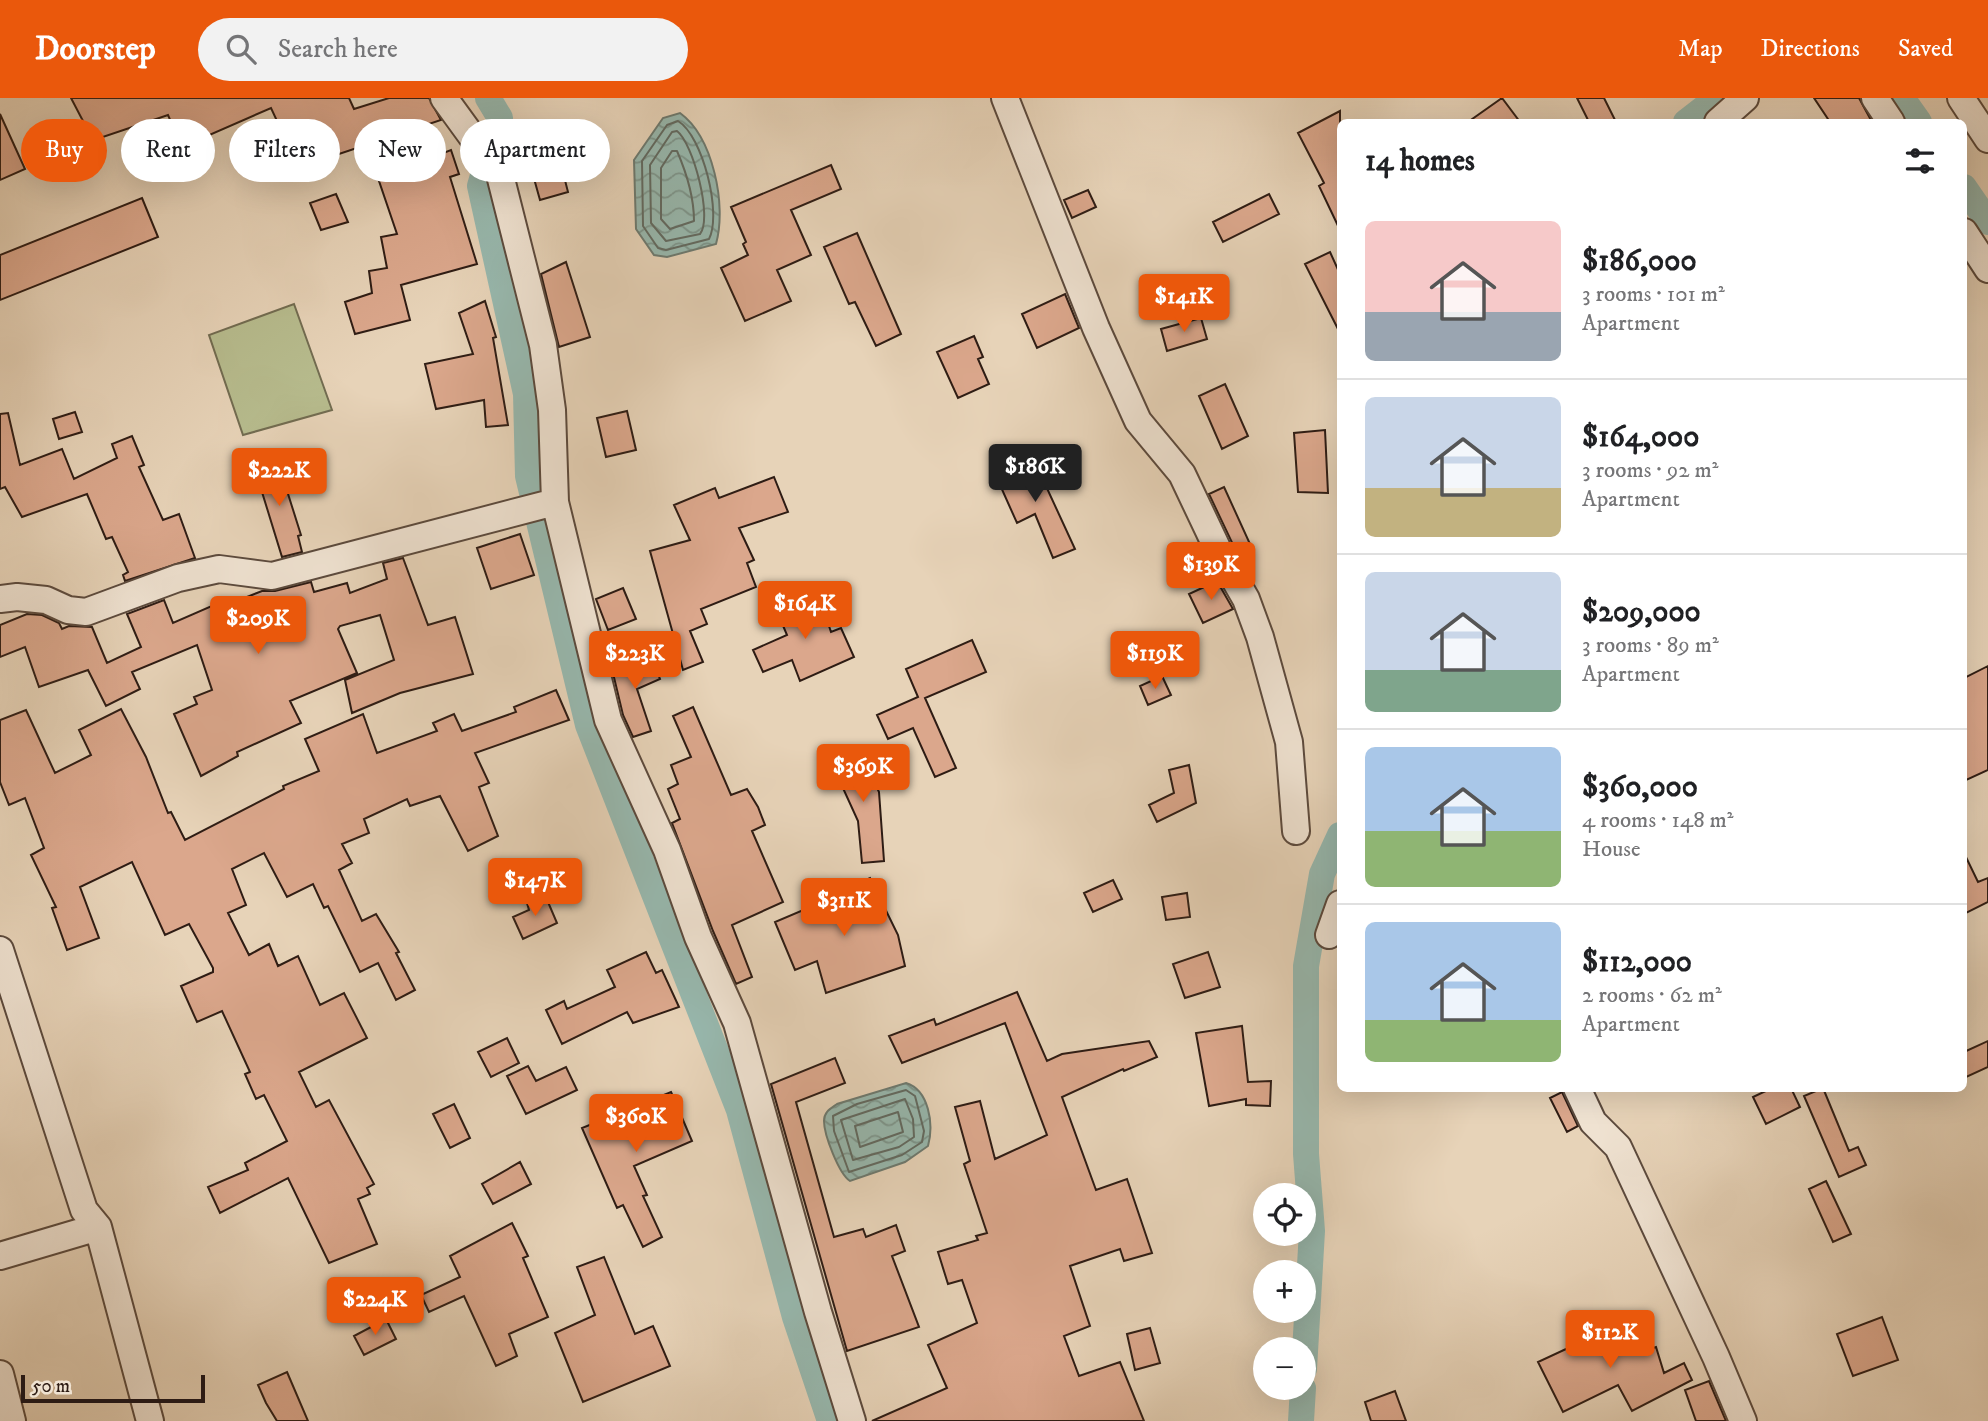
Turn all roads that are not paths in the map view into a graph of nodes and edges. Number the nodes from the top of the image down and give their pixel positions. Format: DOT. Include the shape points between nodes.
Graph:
graph roads {
  1 [pos="444,98"];
  2 [pos="1005,98"];
  3 [pos="1745,98"];
  4 [pos="1875,98"];
  5 [pos="1961,98"];
  6 [pos="1721,119"];
  7 [pos="1889,119"];
  8 [pos="1988,139"];
  9 [pos="1967,237"];
  10 [pos="1988,269"];
  11 [pos="555,502"];
  12 [pos="0,599"];
  13 [pos="1296,831"];
  14 [pos="1337,912"];
  15 [pos="1329,935"];
  16 [pos="0,950"];
  17 [pos="1579,1092"];
  18 [pos="98,1227"];
  19 [pos="0,1256"];
  20 [pos="0,1374"];
  21 [pos="12,1421"];
  22 [pos="150,1421"];
  23 [pos="852,1421"];
  24 [pos="1743,1421"];
  1 -- 11 [label="street" via="500,175 508,198 544,345"];
  2 -- 13 [label="street" via="1138,421 1182,474 1246,599 1289,742"];
  3 -- 6 [label="street"];
  4 -- 7 [label="street"];
  5 -- 8 [label="street"];
  9 -- 10 [label="street"];
  11 -- 12 [label="street" via="272,576 219,569 178,578 86,612 46,600"];
  11 -- 23 [label="street" via="608,720 737,1023"];
  14 -- 15 [label="street"];
  16 -- 18 [label="street" via="84,1210"];
  17 -- 24 [label="street" via="1593,1122 1618,1147"];
  18 -- 19 [label="street"];
  18 -- 22 [label="street"];
  20 -- 21 [label="street"];
}
